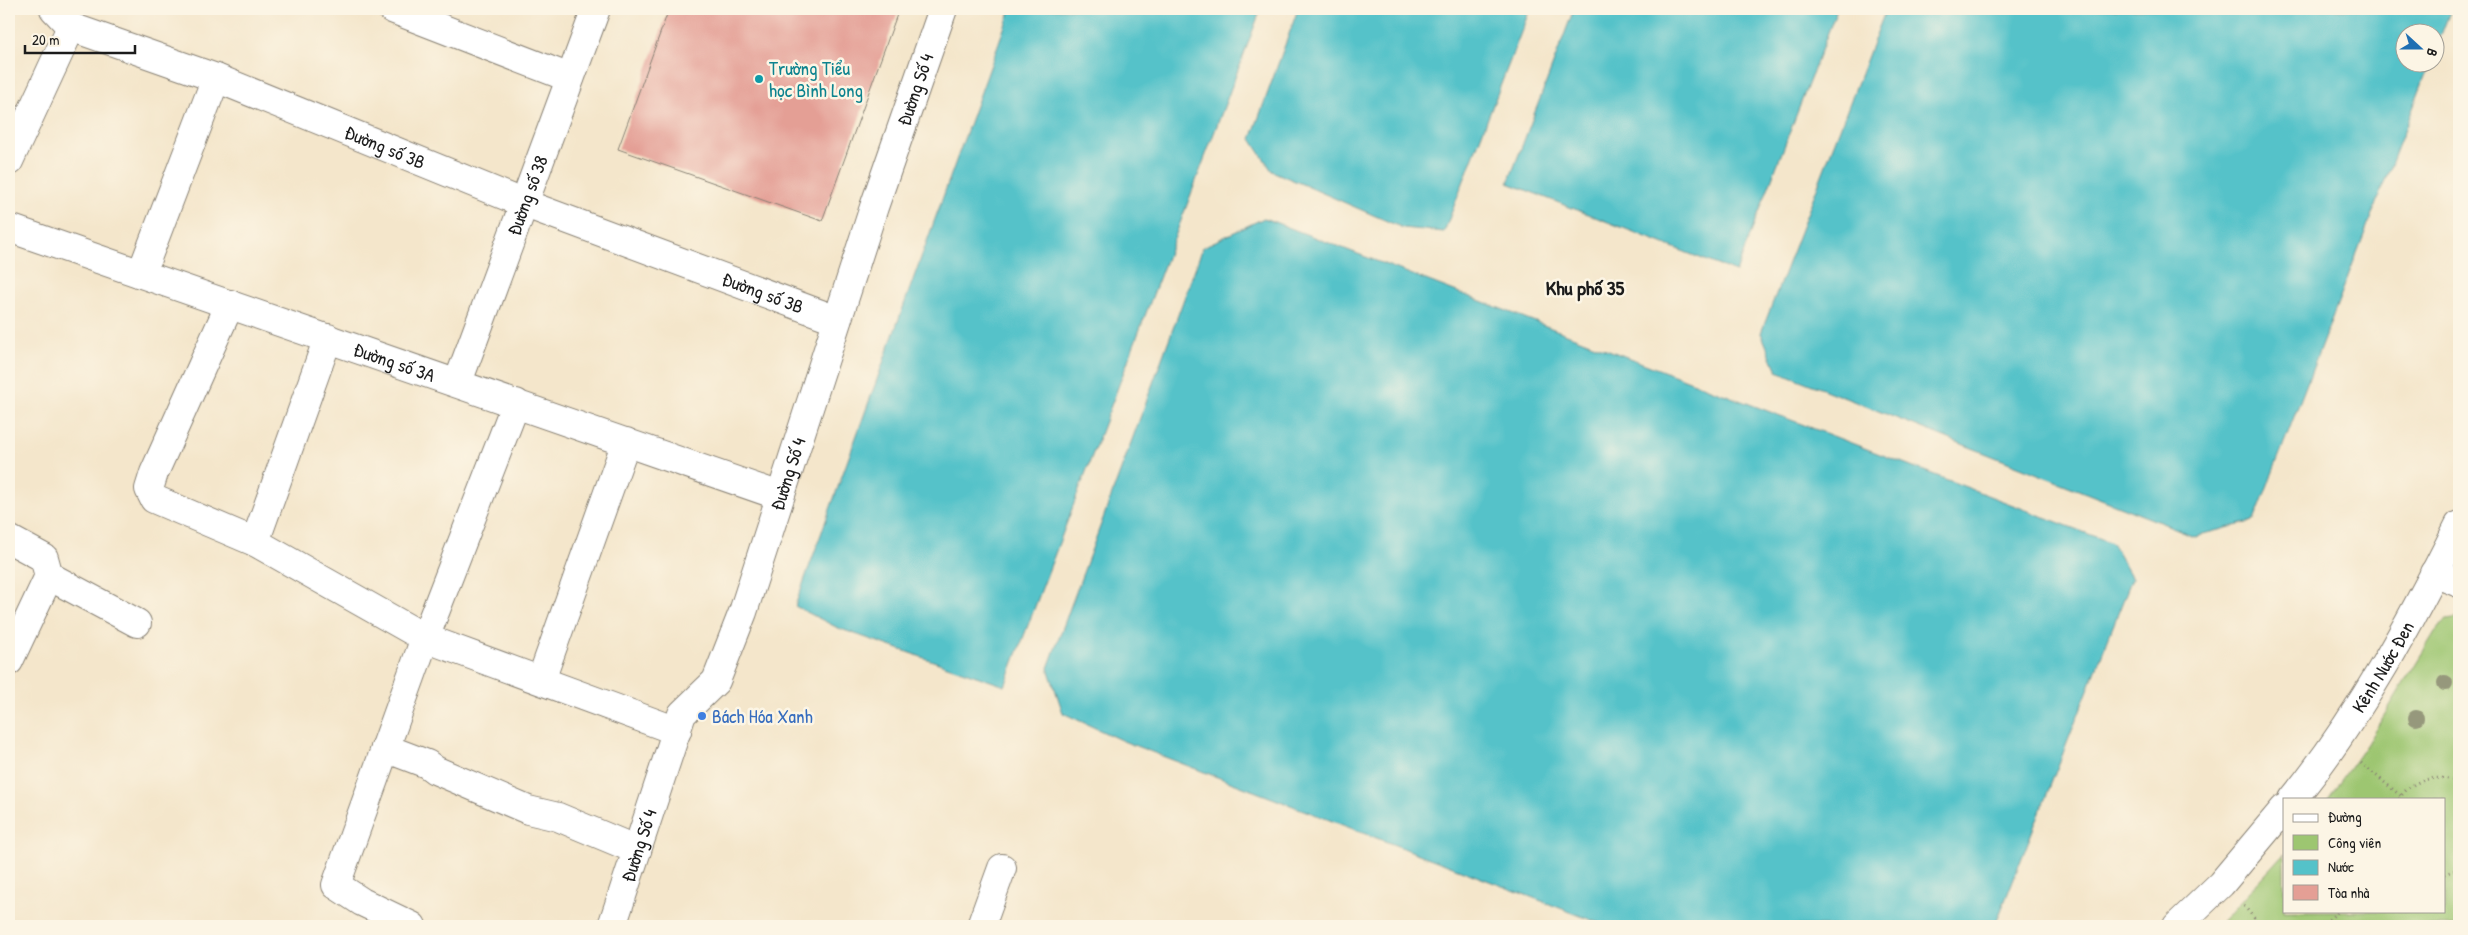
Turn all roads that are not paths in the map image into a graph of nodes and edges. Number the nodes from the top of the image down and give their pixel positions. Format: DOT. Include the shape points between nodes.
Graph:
graph roads {
  1 [pos="392,9"];
  2 [pos="596,9"];
  3 [pos="943,9"];
  4 [pos="62,18"];
  5 [pos="216,78"];
  6 [pos="570,78"];
  7 [pos="9,161"];
  8 [pos="523,203"];
  9 [pos="9,228"];
  10 [pos="141,274"];
  11 [pos="230,304"];
  12 [pos="837,320"];
  13 [pos="328,338"];
  14 [pos="458,382"];
  15 [pos="516,403"];
  16 [pos="626,442"];
  17 [pos="780,496"];
  18 [pos="2459,525"];
  19 [pos="9,538"];
  20 [pos="255,542"];
  21 [pos="2434,573"];
  22 [pos="49,576"];
  23 [pos="2459,583"];
  24 [pos="137,622"];
  25 [pos="425,638"];
  26 [pos="9,661"];
  27 [pos="541,680"];
  28 [pos="677,731"];
  29 [pos="385,748"];
  30 [pos="2294,798"];
  31 [pos="2283,810"];
  32 [pos="637,850"];
  33 [pos="1002,868"];
  34 [pos="412,926"];
  35 [pos="612,926"];
  36 [pos="981,926"];
  37 [pos="2177,926"];
  1 -- 6 [label="street"];
  2 -- 6 [label="street, Đường số 38"];
  3 -- 12 [label="street, Đường Số 4"];
  4 -- 5 [label="street, Đường số 3B"];
  4 -- 7 [label="street, Đường số 3B"];
  5 -- 8 [label="street, Đường số 3B"];
  5 -- 10 [label="street"];
  6 -- 8 [label="street, Đường số 38"];
  8 -- 12 [label="street, Đường số 3B"];
  8 -- 14 [label="street, Đường số 38"];
  9 -- 10 [label="street, Đường số 3A"];
  10 -- 11 [label="street, Đường số 3A"];
  11 -- 13 [label="street, Đường số 3A"];
  11 -- 20 [label="street" via="149,489 154,499"];
  12 -- 17 [label="street, Đường Số 4"];
  13 -- 14 [label="street, Đường số 3A"];
  13 -- 20 [label="street"];
  14 -- 15 [label="street, Đường số 3A"];
  15 -- 16 [label="street, Đường số 3A"];
  15 -- 25 [label="street"];
  16 -- 17 [label="street, Đường số 3A"];
  16 -- 27 [label="street"];
  17 -- 28 [label="street, Đường Số 4" via="743,612 716,682 682,714"];
  18 -- 21 [label="street, Kênh Nước Đen"];
  19 -- 22 [label="street" via="44,558"];
  20 -- 25 [label="street"];
  21 -- 23 [label="street"];
  21 -- 30 [label="street, Kênh Nước Đen" via="2375,681"];
  22 -- 24 [label="street"];
  22 -- 26 [label="street"];
  25 -- 27 [label="street"];
  25 -- 29 [label="street"];
  27 -- 28 [label="street"];
  28 -- 32 [label="street, Đường Số 4"];
  29 -- 32 [label="street" via="528,810 558,817"];
  29 -- 34 [label="street" via="336,885 362,902"];
  31 -- 37 [label="street" via="2221,884"];
  32 -- 35 [label="street, Đường Số 4"];
  33 -- 36 [label="street"];
}
